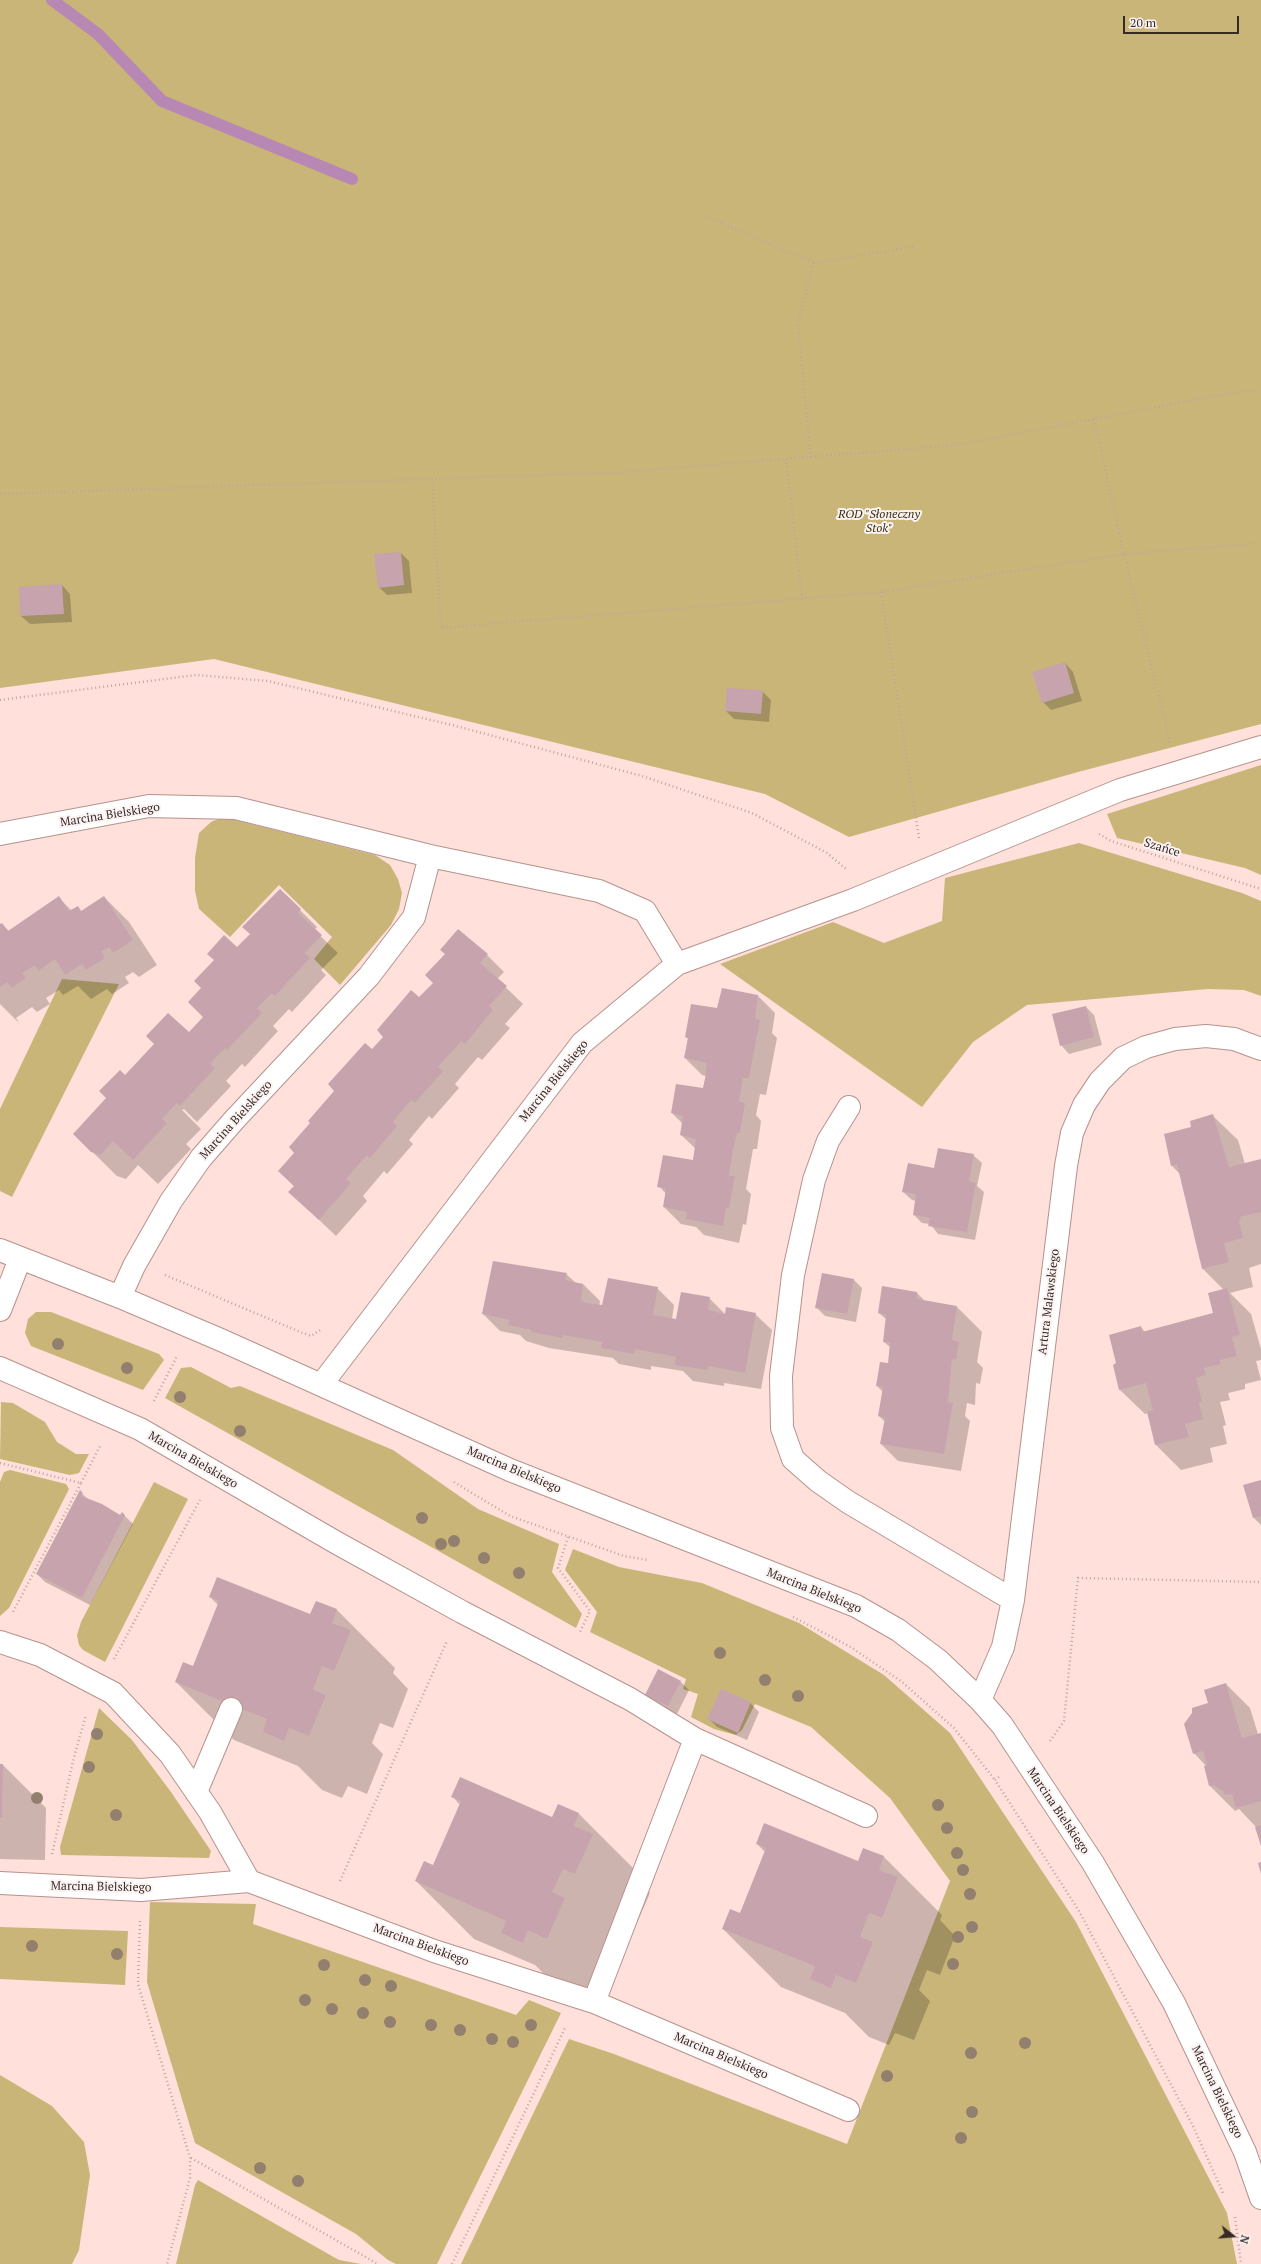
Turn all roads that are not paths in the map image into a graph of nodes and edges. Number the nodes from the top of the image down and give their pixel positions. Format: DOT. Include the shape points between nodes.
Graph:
graph roads {
  1 [pos="1261,747"];
  2 [pos="0,834"];
  3 [pos="430,856"];
  4 [pos="677,964"];
  5 [pos="1261,1050"];
  6 [pos="849,1107"];
  7 [pos="0,1250"];
  8 [pos="20,1259"];
  9 [pos="120,1297"];
  10 [pos="0,1310"];
  11 [pos="0,1368"];
  12 [pos="321,1385"];
  13 [pos="1013,1600"];
  14 [pos="0,1642"];
  15 [pos="980,1700"];
  16 [pos="230,1709"];
  17 [pos="695,1739"];
  18 [pos="196,1792"];
  19 [pos="866,1816"];
  20 [pos="249,1881"];
  21 [pos="0,1883"];
  22 [pos="586,2000"];
  23 [pos="848,2110"];
  24 [pos="1261,2198"];
  1 -- 4 [label="street" via="1120,790 872,892"];
  2 -- 3 [label="street, Marcina Bielskiego" via="149,806 236,808"];
  3 -- 4 [label="street, Marcina Bielskiego" via="599,891 646,911"];
  3 -- 9 [label="street, Marcina Bielskiego" via="414,917 369,976 201,1158 171,1202 134,1266"];
  4 -- 12 [label="street, Marcina Bielskiego" via="582,1043"];
  5 -- 13 [label="street, Artura Malawskiego" via="1234,1039 1206,1036 1175,1039 1146,1047 1123,1058 1100,1081 1084,1105 1072,1133 1065,1174"];
  6 -- 13 [label="street" via="828,1141 814,1180 795,1267 781,1376 782,1428 793,1459 818,1481 848,1502"];
  7 -- 8 [label="street, Marcina Bielskiego"];
  8 -- 9 [label="street, Marcina Bielskiego"];
  8 -- 10 [label="street"];
  9 -- 12 [label="street, Marcina Bielskiego"];
  11 -- 17 [label="street, Marcina Bielskiego" via="140,1429 337,1543 462,1612 630,1699"];
  12 -- 15 [label="street, Marcina Bielskiego" via="510,1470 856,1606 898,1630 938,1660"];
  13 -- 15 [label="street, Artura Malawskiego" via="1003,1647"];
  14 -- 18 [label="street" via="40,1655 113,1693 170,1754"];
  15 -- 24 [label="street, Marcina Bielskiego" via="1002,1726 1093,1863 1174,2003 1245,2152"];
  16 -- 18 [label="street"];
  17 -- 19 [label="street, Marcina Bielskiego"];
  17 -- 22 [label="street"];
  18 -- 20 [label="street"];
  20 -- 21 [label="street, Marcina Bielskiego" via="141,1890"];
  20 -- 22 [label="street, Marcina Bielskiego" via="434,1951"];
  22 -- 23 [label="street, Marcina Bielskiego"];
}
